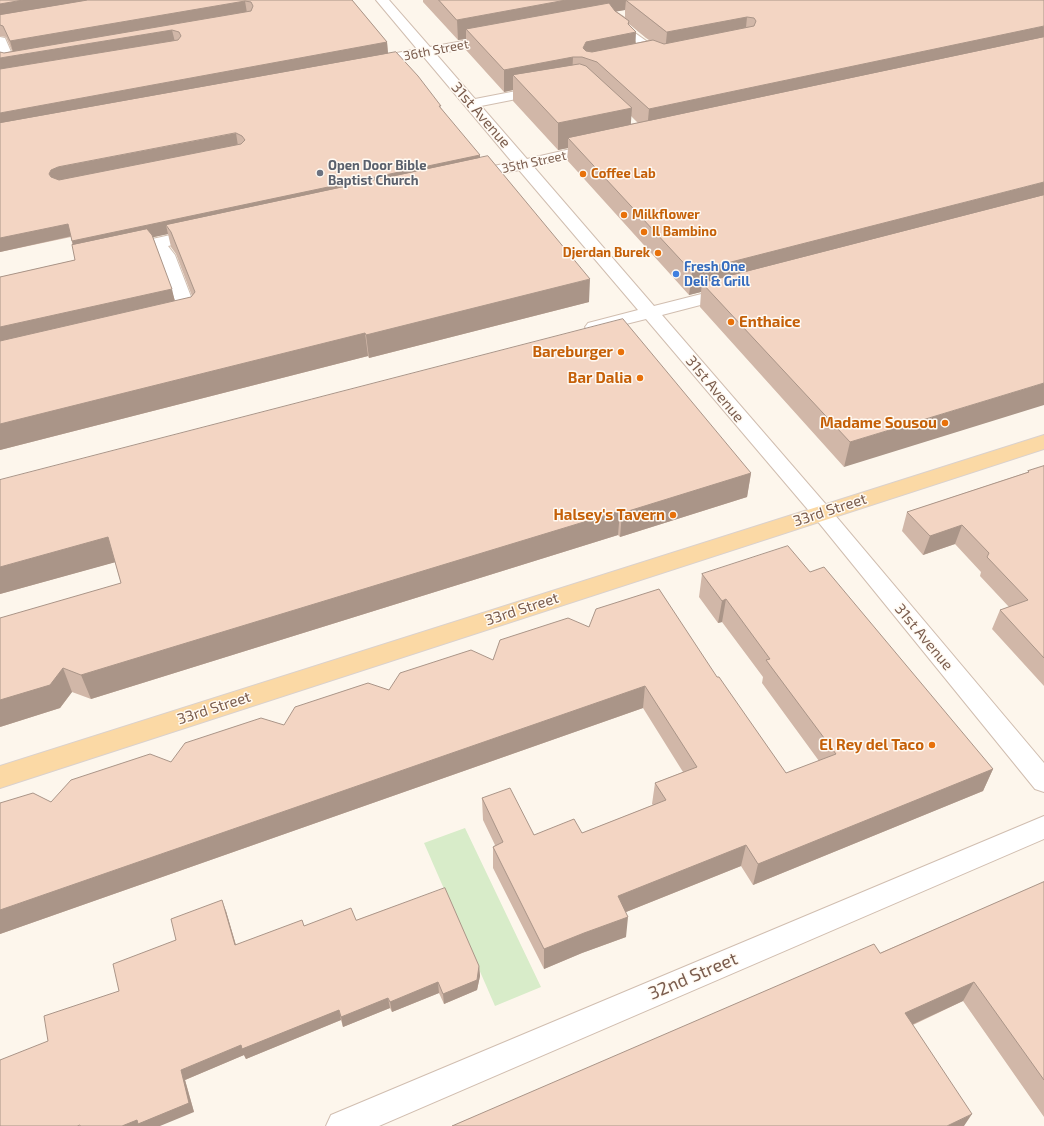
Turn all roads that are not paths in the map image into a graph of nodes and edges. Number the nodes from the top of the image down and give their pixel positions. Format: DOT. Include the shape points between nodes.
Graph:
graph roads {
  1 [pos="382,0"];
  2 [pos="628,14"];
  3 [pos="628,34"];
  4 [pos="511,36"];
  5 [pos="0,42"];
  6 [pos="426,52"];
  7 [pos="38,54"];
  8 [pos="677,57"];
  9 [pos="641,58"];
  10 [pos="361,64"];
  11 [pos="556,87"];
  12 [pos="471,104"];
  13 [pos="614,144"];
  14 [pos="523,164"];
  15 [pos="452,179"];
  16 [pos="212,231"];
  17 [pos="157,243"];
  18 [pos="112,253"];
  19 [pos="748,287"];
  20 [pos="650,313"];
  21 [pos="159,322"];
  22 [pos="580,331"];
  23 [pos="1044,442"];
  24 [pos="822,513"];
  25 [pos="0,777"];
  26 [pos="1044,781"];
  27 [pos="1044,827"];
  28 [pos="342,1126"];
  1 -- 6 [label="street, 31st Avenue"];
  2 -- 3 [label="street" via="608,18"];
  3 -- 8 [label="street" via="662,60"];
  3 -- 9 [label="street" via="648,56"];
  4 -- 6 [label="street, 36th Street"];
  5 -- 7 [label="street" via="7,59"];
  6 -- 10 [label="street, 36th Street"];
  6 -- 12 [label="street, 31st Avenue"];
  11 -- 12 [label="street"];
  12 -- 14 [label="street, 31st Avenue"];
  13 -- 14 [label="street, 35th Street"];
  14 -- 15 [label="street, 35th Street"];
  14 -- 20 [label="street, 31st Avenue"];
  16 -- 17 [label="street"];
  17 -- 18 [label="street"];
  17 -- 21 [label="street" via="167,255 189,315"];
  19 -- 20 [label="street"];
  20 -- 22 [label="street"];
  20 -- 24 [label="street, 31st Avenue"];
  23 -- 24 [label="main road, 33rd Street"];
  24 -- 25 [label="main road, 33rd Street"];
  24 -- 26 [label="street, 31st Avenue"];
  27 -- 28 [label="street, 32nd Street"];
}
